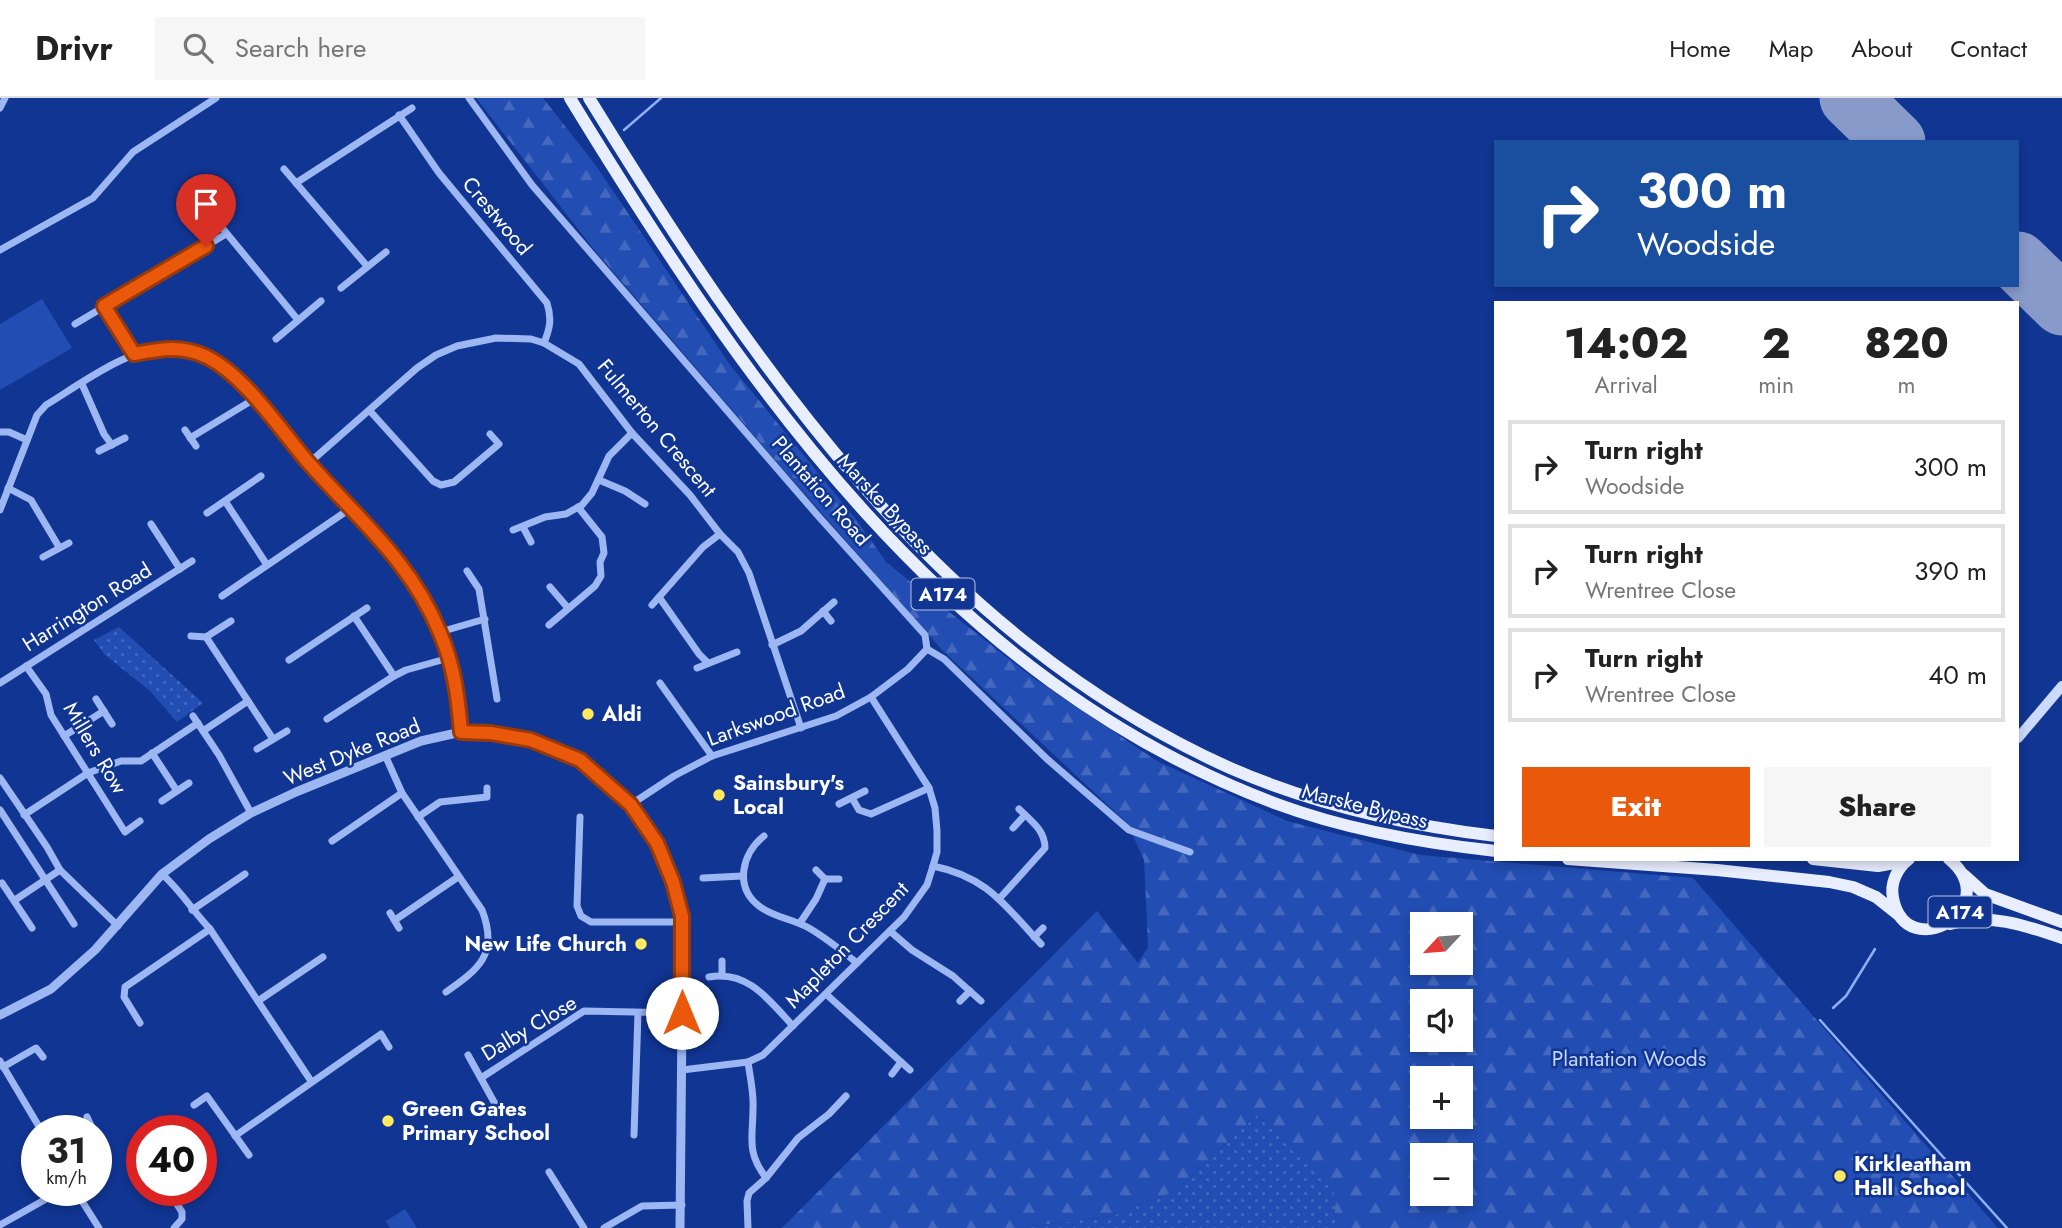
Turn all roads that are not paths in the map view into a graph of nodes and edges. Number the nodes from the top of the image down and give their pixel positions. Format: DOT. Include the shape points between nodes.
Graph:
graph roads {
  1 [pos="5,98"];
  2 [pos="216,98"];
  3 [pos="469,98"];
  4 [pos="570,98"];
  5 [pos="589,98"];
  6 [pos="0,108"];
  7 [pos="412,108"];
  8 [pos="399,115"];
  9 [pos="284,169"];
  10 [pos="296,183"];
  11 [pos="214,218"];
  12 [pos="226,234"];
  13 [pos="0,250"];
  14 [pos="386,252"];
  15 [pos="367,266"];
  16 [pos="341,288"];
  17 [pos="321,301"];
  18 [pos="104,306"];
  19 [pos="298,320"];
  20 [pos="75,324"];
  21 [pos="276,339"];
  22 [pos="544,343"];
  23 [pos="134,354"];
  24 [pos="82,384"];
  25 [pos="256,398"];
  26 [pos="370,411"];
  27 [pos="185,430"];
  28 [pos="0,432"];
  29 [pos="632,433"];
  30 [pos="490,434"];
  31 [pos="125,438"];
  32 [pos="190,438"];
  33 [pos="27,440"];
  34 [pos="112,444"];
  35 [pos="195,446"];
  36 [pos="99,451"];
  37 [pos="309,463"];
  38 [pos="261,476"];
  39 [pos="599,480"];
  40 [pos="642,487"];
  41 [pos="8,488"];
  42 [pos="636,496"];
  43 [pos="225,501"];
  44 [pos="645,504"];
  45 [pos="351,508"];
  46 [pos="578,508"];
  47 [pos="0,510"];
  48 [pos="207,513"];
  49 [pos="151,524"];
  50 [pos="523,527"];
  51 [pos="513,530"];
  52 [pos="720,534"];
  53 [pos="531,542"];
  54 [pos="69,543"];
  55 [pos="59,547"];
  56 [pos="43,557"];
  57 [pos="192,561"];
  58 [pos="267,565"];
  59 [pos="180,569"];
  60 [pos="467,571"];
  61 [pos="550,587"];
  62 [pos="222,596"];
  63 [pos="659,597"];
  64 [pos="834,602"];
  65 [pos="652,605"];
  66 [pos="367,608"];
  67 [pos="568,608"];
  68 [pos="823,611"];
  69 [pos="354,616"];
  70 [pos="485,619"];
  71 [pos="231,621"];
  72 [pos="831,621"];
  73 [pos="549,625"];
  74 [pos="440,632"];
  75 [pos="191,636"];
  76 [pos="206,637"];
  77 [pos="772,645"];
  78 [pos="926,649"];
  79 [pos="737,652"];
  80 [pos="449,658"];
  81 [pos="289,660"];
  82 [pos="708,663"];
  83 [pos="26,666"];
  84 [pos="697,668"];
  85 [pos="394,676"];
  86 [pos="0,682"];
  87 [pos="660,683"];
  88 [pos="2062,686"];
  89 [pos="871,697"];
  90 [pos="96,699"];
  91 [pos="497,699"];
  92 [pos="248,701"];
  93 [pos="104,711"];
  94 [pos="327,719"];
  95 [pos="112,724"];
  96 [pos="801,728"];
  97 [pos="203,731"];
  98 [pos="287,731"];
  99 [pos="461,732"];
  100 [pos="64,736"];
  101 [pos="2019,737"];
  102 [pos="273,740"];
  103 [pos="257,749"];
  104 [pos="152,753"];
  105 [pos="385,755"];
  106 [pos="712,756"];
  107 [pos="88,773"];
  108 [pos="0,778"];
  109 [pos="189,783"];
  110 [pos="487,788"];
  111 [pos="929,788"];
  112 [pos="177,791"];
  113 [pos="865,791"];
  114 [pos="402,793"];
  115 [pos="852,798"];
  116 [pos="162,801"];
  117 [pos="839,804"];
  118 [pos="631,805"];
  119 [pos="0,810"];
  120 [pos="251,813"];
  121 [pos="24,815"];
  122 [pos="418,817"];
  123 [pos="580,817"];
  124 [pos="140,821"];
  125 [pos="1013,828"];
  126 [pos="764,836"];
  127 [pos="1494,836"];
  128 [pos="743,840"];
  129 [pos="332,841"];
  130 [pos="754,843"];
  131 [pos="1494,851"];
  132 [pos="1191,852"];
  133 [pos="1595,861"];
  134 [pos="1832,861"];
  135 [pos="1902,861"];
  136 [pos="1906,861"];
  137 [pos="1957,865"];
  138 [pos="933,866"];
  139 [pos="60,870"];
  140 [pos="816,870"];
  141 [pos="162,874"];
  142 [pos="245,874"];
  143 [pos="742,876"];
  144 [pos="458,877"];
  145 [pos="712,877"];
  146 [pos="703,878"];
  147 [pos="839,878"];
  148 [pos="825,879"];
  149 [pos="45,880"];
  150 [pos="2,883"];
  151 [pos="715,889"];
  152 [pos="999,899"];
  153 [pos="15,900"];
  154 [pos="192,910"];
  155 [pos="1900,916"];
  156 [pos="395,920"];
  157 [pos="682,922"];
  158 [pos="2062,922"];
  159 [pos="800,923"];
  160 [pos="74,924"];
  161 [pos="1947,925"];
  162 [pos="118,926"];
  163 [pos="32,928"];
  164 [pos="1043,928"];
  165 [pos="211,929"];
  166 [pos="890,931"];
  167 [pos="1034,937"];
  168 [pos="2062,938"];
  169 [pos="1041,944"];
  170 [pos="323,957"];
  171 [pos="722,961"];
  172 [pos="857,963"];
  173 [pos="722,974"];
  174 [pos="709,977"];
  175 [pos="970,991"];
  176 [pos="446,992"];
  177 [pos="826,994"];
  178 [pos="258,1001"];
  179 [pos="981,1001"];
  180 [pos="960,1002"];
  181 [pos="638,1013"];
  182 [pos="682,1013"];
  183 [pos="0,1015"];
  184 [pos="140,1023"];
  185 [pos="793,1026"];
  186 [pos="389,1046"];
  187 [pos="468,1055"];
  188 [pos="43,1057"];
  189 [pos="748,1062"];
  190 [pos="901,1062"];
  191 [pos="1,1064"];
  192 [pos="682,1070"];
  193 [pos="910,1070"];
  194 [pos="892,1074"];
  195 [pos="481,1078"];
  196 [pos="311,1081"];
  197 [pos="846,1096"];
  198 [pos="194,1105"];
  199 [pos="499,1111"];
  200 [pos="32,1115"];
  201 [pos="634,1135"];
  202 [pos="235,1136"];
  203 [pos="249,1156"];
  204 [pos="549,1172"];
  205 [pos="766,1178"];
  206 [pos="682,1205"];
  207 [pos="34,1206"];
  208 [pos="85,1206"];
  209 [pos="178,1206"];
  210 [pos="0,1225"];
  211 [pos="99,1228"];
  212 [pos="174,1228"];
  213 [pos="584,1228"];
  214 [pos="604,1228"];
  215 [pos="680,1228"];
  216 [pos="748,1228"];
  1 -- 6 [label="street"];
  2 -- 13 [label="street" via="134,152 93,198"];
  3 -- 78 [label="street, Plantation Road" via="532,185 925,635"];
  4 -- 131 [label="main road, Marske Bypass / A174" via="692,289 793,429 889,539 984,630 1115,725 1223,782 1279,805 1363,830"];
  5 -- 127 [label="main road, Marske Bypass / A174" via="723,306 816,432 910,539 1000,622 1125,712 1232,769 1381,818"];
  7 -- 8 [label="street"];
  8 -- 10 [label="street"];
  8 -- 22 [label="street, Crestwood" via="439,173 547,303 550,326"];
  9 -- 10 [label="street"];
  10 -- 15 [label="street"];
  11 -- 12 [label="street"];
  12 -- 18 [label="street"];
  12 -- 19 [label="street"];
  14 -- 15 [label="street"];
  15 -- 16 [label="street"];
  17 -- 19 [label="street"];
  18 -- 20 [label="street"];
  18 -- 23 [label="street"];
  19 -- 21 [label="street"];
  22 -- 26 [label="street, Fulmerton Crescent" via="496,338 457,346 417,368"];
  22 -- 29 [label="street, Fulmerton Crescent" via="579,364"];
  23 -- 24 [label="street"];
  23 -- 25 [label="street" via="172,347 200,355 230,373"];
  24 -- 33 [label="street" via="46,405"];
  24 -- 34 [label="street"];
  25 -- 32 [label="street"];
  25 -- 37 [label="street"];
  26 -- 30 [label="street" via="441,485 454,482 499,444"];
  26 -- 37 [label="street, Fulmerton Crescent"];
  27 -- 32 [label="street"];
  28 -- 33 [label="street"];
  29 -- 39 [label="street" via="609,456"];
  29 -- 52 [label="street, Fulmerton Crescent"];
  31 -- 34 [label="street"];
  32 -- 35 [label="street"];
  33 -- 41 [label="street"];
  34 -- 36 [label="street"];
  37 -- 45 [label="street"];
  38 -- 43 [label="street"];
  39 -- 42 [label="street"];
  39 -- 46 [label="street"];
  40 -- 42 [label="street"];
  41 -- 47 [label="street"];
  41 -- 55 [label="street" via="31,500"];
  42 -- 44 [label="street"];
  43 -- 48 [label="street"];
  43 -- 58 [label="street"];
  45 -- 58 [label="street"];
  45 -- 74 [label="street" via="406,571"];
  46 -- 50 [label="street"];
  46 -- 67 [label="street" via="602,537 604,553 595,586"];
  49 -- 59 [label="street"];
  50 -- 51 [label="street"];
  50 -- 53 [label="street"];
  52 -- 63 [label="street"];
  52 -- 77 [label="street, Fulmerton Crescent" via="738,552 748,573"];
  54 -- 55 [label="street"];
  55 -- 56 [label="street"];
  57 -- 59 [label="street, Harrington Road"];
  58 -- 62 [label="street"];
  59 -- 83 [label="street, Harrington Road"];
  60 -- 70 [label="street" via="479,589"];
  61 -- 67 [label="street"];
  63 -- 65 [label="street"];
  63 -- 82 [label="street"];
  64 -- 68 [label="street"];
  66 -- 69 [label="street"];
  67 -- 73 [label="street"];
  68 -- 72 [label="street"];
  68 -- 77 [label="street" via="802,631"];
  69 -- 81 [label="street"];
  69 -- 85 [label="street"];
  70 -- 74 [label="street"];
  70 -- 91 [label="street"];
  71 -- 76 [label="street"];
  74 -- 80 [label="street"];
  75 -- 76 [label="street"];
  76 -- 92 [label="street"];
  77 -- 96 [label="street, Fulmerton Crescent"];
  78 -- 89 [label="street, Larkswood Road"];
  78 -- 132 [label="street, Plantation Road" via="944,659 1047,759 1129,830"];
  79 -- 82 [label="street"];
  80 -- 85 [label="street"];
  80 -- 99 [label="street" via="458,689"];
  82 -- 84 [label="street"];
  83 -- 86 [label="street, Harrington Road"];
  83 -- 100 [label="street, Millers Row" via="46,694 51,715"];
  85 -- 94 [label="street"];
  87 -- 106 [label="street"];
  88 -- 101 [label="main road"];
  89 -- 96 [label="street, Larkswood Road"];
  89 -- 111 [label="street, Mapleton Crescent"];
  90 -- 93 [label="street"];
  92 -- 97 [label="street"];
  92 -- 102 [label="street"];
  93 -- 95 [label="street"];
  93 -- 100 [label="street"];
  96 -- 106 [label="street, Larkswood Road"];
  97 -- 104 [label="street" via="195,720"];
  97 -- 120 [label="street"];
  98 -- 102 [label="street"];
  99 -- 105 [label="street, West Dyke Road"];
  99 -- 118 [label="street, West Dyke Road" via="531,740 580,760"];
  100 -- 107 [label="street, Millers Row"];
  102 -- 103 [label="street"];
  104 -- 107 [label="street" via="141,761 121,761"];
  104 -- 112 [label="street"];
  105 -- 114 [label="street"];
  105 -- 120 [label="street, West Dyke Road"];
  106 -- 118 [label="street, Larkswood Road"];
  107 -- 121 [label="street"];
  107 -- 124 [label="street, Millers Row" via="125,832"];
  108 -- 121 [label="street"];
  109 -- 112 [label="street"];
  110 -- 122 [label="street" via="487,797 440,802"];
  111 -- 115 [label="street" via="871,814 859,810"];
  111 -- 138 [label="street, Mapleton Crescent" via="937,831"];
  112 -- 116 [label="street"];
  113 -- 115 [label="street"];
  114 -- 122 [label="street"];
  114 -- 129 [label="street"];
  115 -- 117 [label="street"];
  118 -- 157 [label="street, West Dyke Road" via="657,843"];
  119 -- 149 [label="street"];
  120 -- 141 [label="street, West Dyke Road"];
  121 -- 139 [label="street"];
  122 -- 144 [label="street"];
  123 -- 157 [label="street" via="581,916 590,922"];
  125 -- 152 [label="street" via="1022,812 1039,829 1045,848"];
  126 -- 130 [label="street"];
  128 -- 130 [label="street"];
  130 -- 143 [label="street"];
  133 -- 155 [label="main road, A174" via="1829,881 1876,897"];
  134 -- 135 [label="main road, A174" via="1878,866"];
  136 -- 155 [label="main road, A174" via="1892,891"];
  137 -- 158 [label="main road, A174" via="1985,894"];
  137 -- 161 [label="main road, A174" via="1965,899"];
  138 -- 152 [label="street" via="963,873"];
  138 -- 166 [label="street, Mapleton Crescent" via="915,905"];
  139 -- 149 [label="street"];
  139 -- 162 [label="street"];
  140 -- 148 [label="street"];
  141 -- 154 [label="street" via="181,890"];
  141 -- 162 [label="street, West Dyke Road"];
  142 -- 154 [label="street"];
  143 -- 145 [label="street"];
  143 -- 159 [label="street" via="758,906"];
  144 -- 156 [label="street"];
  144 -- 176 [label="street" via="482,911 489,936 479,968"];
  145 -- 146 [label="street"];
  145 -- 151 [label="street"];
  147 -- 148 [label="street"];
  148 -- 159 [label="street"];
  149 -- 153 [label="street"];
  149 -- 160 [label="street"];
  150 -- 153 [label="street"];
  152 -- 167 [label="street"];
  153 -- 163 [label="street"];
  154 -- 165 [label="street"];
  155 -- 161 [label="main road, A174" via="1926,930"];
  157 -- 182 [label="street, West Dyke Road"];
  159 -- 172 [label="street"];
  161 -- 168 [label="main road, A174" via="1997,919"];
  162 -- 183 [label="street, West Dyke Road" via="51,989"];
  164 -- 167 [label="street"];
  165 -- 178 [label="street"];
  165 -- 184 [label="street" via="125,987 124,997"];
  166 -- 172 [label="street, Mapleton Crescent"];
  166 -- 175 [label="street"];
  167 -- 169 [label="street"];
  170 -- 178 [label="street"];
  171 -- 173 [label="street"];
  172 -- 177 [label="street, Mapleton Crescent"];
  173 -- 174 [label="street"];
  173 -- 185 [label="street" via="761,992"];
  175 -- 179 [label="street"];
  175 -- 180 [label="street"];
  177 -- 185 [label="street, Mapleton Crescent"];
  177 -- 190 [label="street"];
  178 -- 196 [label="street"];
  181 -- 182 [label="street, Dalby Close"];
  181 -- 195 [label="street, Dalby Close" via="584,1010"];
  181 -- 201 [label="street"];
  182 -- 192 [label="street, West Dyke Road"];
  185 -- 189 [label="street, Mapleton Crescent" via="763,1055"];
  186 -- 196 [label="street" via="381,1034"];
  187 -- 195 [label="street, Dalby Close"];
  188 -- 191 [label="street" via="36,1048"];
  189 -- 192 [label="street, Mapleton Crescent"];
  189 -- 205 [label="street" via="754,1106 750,1139 757,1166"];
  190 -- 193 [label="street"];
  190 -- 194 [label="street"];
  191 -- 200 [label="street"];
  192 -- 206 [label="street, West Dyke Road"];
  195 -- 199 [label="street, Dalby Close"];
  196 -- 202 [label="street"];
  197 -- 205 [label="street" via="798,1138"];
  198 -- 202 [label="street" via="207,1096"];
  202 -- 203 [label="street"];
  204 -- 213 [label="street"];
  205 -- 216 [label="street" via="749,1193"];
  206 -- 214 [label="street" via="642,1206"];
  206 -- 215 [label="street, West Dyke Road"];
  207 -- 210 [label="street"];
  208 -- 211 [label="street"];
  209 -- 212 [label="street" via="182,1219"];
}
